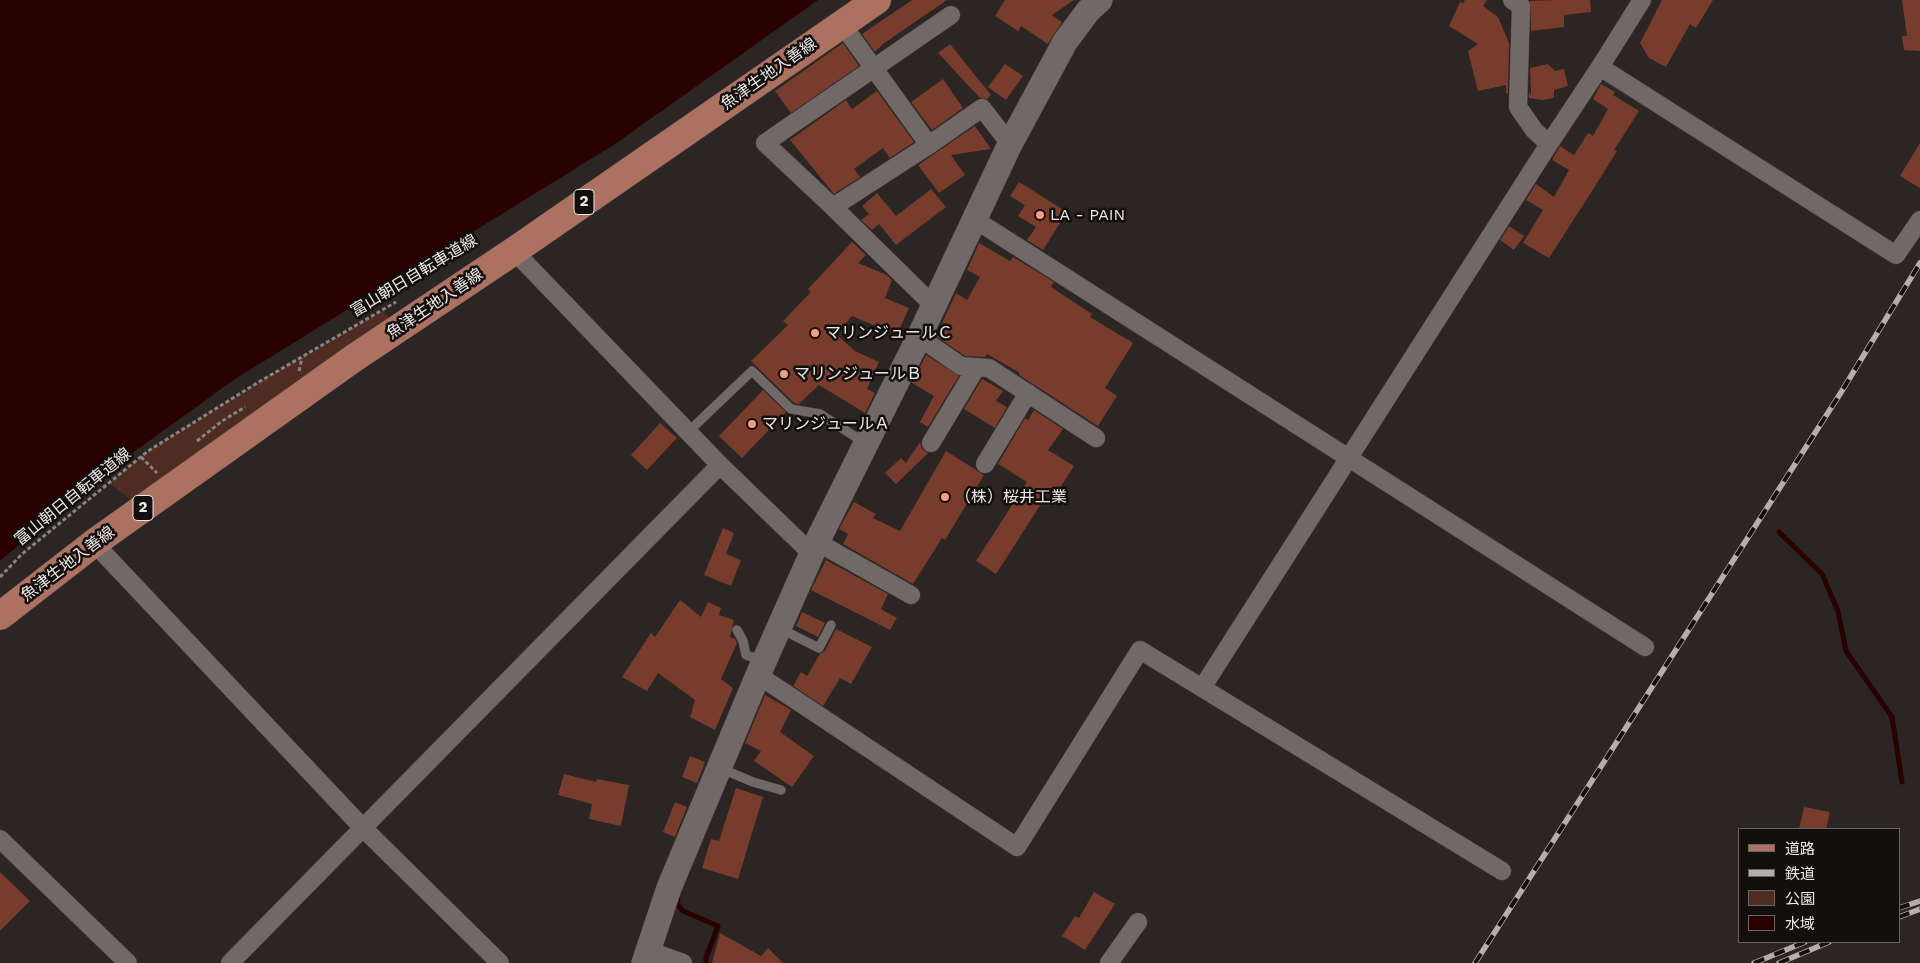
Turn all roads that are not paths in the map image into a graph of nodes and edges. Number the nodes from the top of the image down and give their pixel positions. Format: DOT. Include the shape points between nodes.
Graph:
graph roads {
  1 [pos="877,0"];
  2 [pos="1100,0"];
  3 [pos="1642,0"];
  4 [pos="1518,2"];
  5 [pos="951,15"];
  6 [pos="842,24"];
  7 [pos="1600,67"];
  8 [pos="874,68"];
  9 [pos="1010,144"];
  10 [pos="1549,144"];
  11 [pos="928,145"];
  12 [pos="833,207"];
  13 [pos="974,219"];
  14 [pos="1920,220"];
  15 [pos="514,251"];
  16 [pos="933,305"];
  17 [pos="918,337"];
  18 [pos="976,368"];
  19 [pos="1028,393"];
  20 [pos="689,431"];
  21 [pos="1096,438"];
  22 [pos="931,443"];
  23 [pos="866,444"];
  24 [pos="1349,459"];
  25 [pos="985,464"];
  26 [pos="720,465"];
  27 [pos="94,543"];
  28 [pos="814,548"];
  29 [pos="911,595"];
  30 [pos="0,616"];
  31 [pos="831,625"];
  32 [pos="779,628"];
  33 [pos="737,630"];
  34 [pos="1645,648"];
  35 [pos="761,668"];
  36 [pos="1202,688"];
  37 [pos="719,767"];
  38 [pos="781,790"];
  39 [pos="362,828"];
  40 [pos="0,839"];
  41 [pos="1502,871"];
  42 [pos="1138,922"];
  43 [pos="646,956"];
  44 [pos="128,963"];
  45 [pos="230,963"];
  46 [pos="500,963"];
  47 [pos="683,963"];
  48 [pos="1109,963"];
  1 -- 6 [label="main road, 魚津生地入善線 / 2"];
  2 -- 9 [label="street" via="1088,10 1065,42"];
  3 -- 7 [label="street"];
  4 -- 10 [label="street" via="1518,107 1534,130"];
  5 -- 8 [label="street"];
  6 -- 8 [label="street"];
  6 -- 15 [label="main road, 魚津生地入善線 / 2"];
  7 -- 10 [label="street"];
  7 -- 14 [label="street" via="1896,256"];
  8 -- 11 [label="street"];
  8 -- 12 [label="street" via="765,143"];
  9 -- 11 [label="street" via="982,108"];
  9 -- 13 [label="street"];
  10 -- 24 [label="street"];
  11 -- 12 [label="street"];
  12 -- 16 [label="street"];
  13 -- 16 [label="street"];
  13 -- 24 [label="street"];
  15 -- 20 [label="street"];
  15 -- 27 [label="main road, 魚津生地入善線 / 2" via="354,358"];
  16 -- 17 [label="street"];
  17 -- 18 [label="street" via="961,366"];
  17 -- 23 [label="street"];
  18 -- 19 [label="street" via="989,368"];
  18 -- 22 [label="street"];
  19 -- 21 [label="street"];
  19 -- 25 [label="street"];
  20 -- 23 [label="lane" via="752,371 791,409 820,414"];
  20 -- 26 [label="street"];
  23 -- 28 [label="street"];
  24 -- 34 [label="street"];
  24 -- 36 [label="street"];
  26 -- 28 [label="street"];
  26 -- 39 [label="street"];
  27 -- 30 [label="main road, 魚津生地入善線 / 2"];
  27 -- 39 [label="street"];
  28 -- 29 [label="street"];
  28 -- 32 [label="street"];
  31 -- 32 [label="lane" via="819,648"];
  32 -- 35 [label="street"];
  33 -- 35 [label="lane" via="746,655"];
  35 -- 36 [label="street" via="1017,847 1140,650"];
  35 -- 37 [label="street"];
  36 -- 41 [label="street"];
  37 -- 38 [label="lane"];
  37 -- 43 [label="street" via="669,888"];
  39 -- 45 [label="street"];
  39 -- 46 [label="street"];
  40 -- 44 [label="street"];
  42 -- 48 [label="street"];
  43 -- 47 [label="street"];
}
